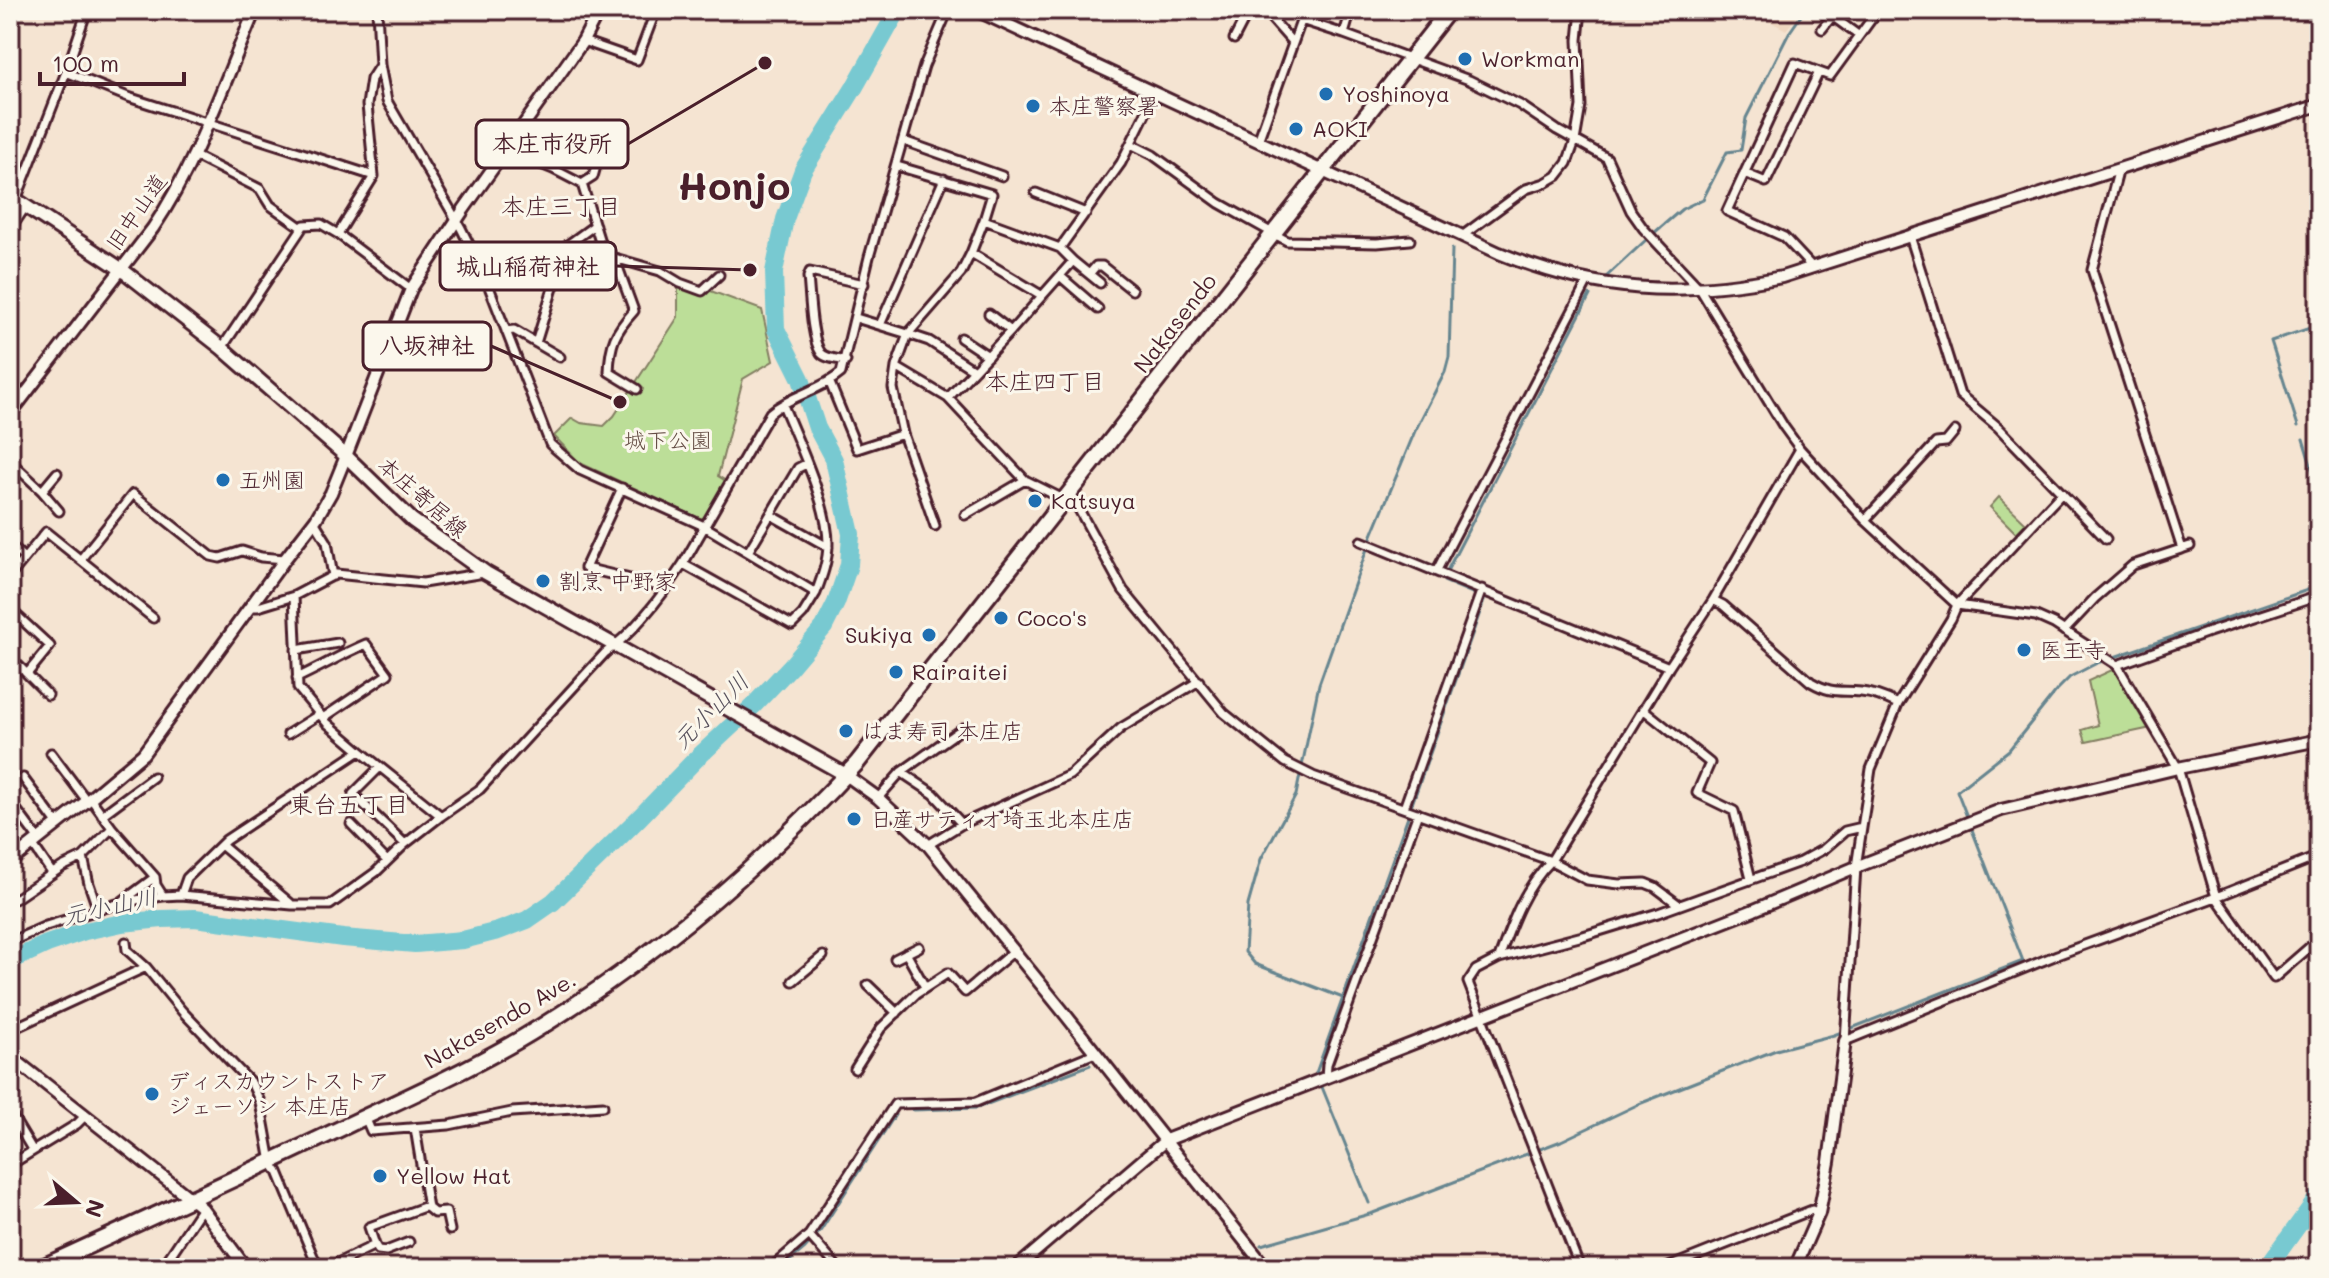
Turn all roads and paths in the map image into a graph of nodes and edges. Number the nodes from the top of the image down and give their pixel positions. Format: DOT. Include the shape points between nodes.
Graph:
graph roads {
  1 [pos="87,10"];
  2 [pos="255,10"];
  3 [pos="377,10"];
  4 [pos="599,10"];
  5 [pos="656,10"];
  6 [pos="948,10"];
  7 [pos="976,10"];
  8 [pos="1249,10"];
  9 [pos="1264,10"];
  10 [pos="1305,10"];
  11 [pos="1351,10"];
  12 [pos="1449,10"];
  13 [pos="1581,10"];
  14 [pos="1878,10"];
  15 [pos="1834,13"];
  16 [pos="1301,20"];
  17 [pos="1822,29"];
  18 [pos="1344,34"];
  19 [pos="1858,35"];
  20 [pos="1234,39"];
  21 [pos="583,41"];
  22 [pos="1293,43"];
  23 [pos="1411,59"];
  24 [pos="380,65"];
  25 [pos="66,72"];
  26 [pos="1819,72"];
  27 [pos="1155,94"];
  28 [pos="2319,105"];
  29 [pos="208,124"];
  30 [pos="607,126"];
  31 [pos="904,141"];
  32 [pos="1258,141"];
  33 [pos="1575,141"];
  34 [pos="1131,144"];
  35 [pos="506,150"];
  36 [pos="195,156"];
  37 [pos="897,166"];
  38 [pos="2117,170"];
  39 [pos="1323,171"];
  40 [pos="1744,173"];
  41 [pos="374,176"];
  42 [pos="1002,176"];
  43 [pos="944,179"];
  44 [pos="582,184"];
  45 [pos="1036,193"];
  46 [pos="17,201"];
  47 [pos="1086,213"];
  48 [pos="456,220"];
  49 [pos="984,220"];
  50 [pos="595,225"];
  51 [pos="302,228"];
  52 [pos="10,230"];
  53 [pos="1274,233"];
  54 [pos="338,234"];
  55 [pos="1462,236"];
  56 [pos="1910,236"];
  57 [pos="1410,240"];
  58 [pos="1060,248"];
  59 [pos="971,253"];
  60 [pos="615,259"];
  61 [pos="1073,261"];
  62 [pos="1813,268"];
  63 [pos="121,269"];
  64 [pos="1090,273"];
  65 [pos="719,275"];
  66 [pos="1060,276"];
  67 [pos="1588,281"];
  68 [pos="1100,283"];
  69 [pos="864,284"];
  70 [pos="411,289"];
  71 [pos="1700,289"];
  72 [pos="1132,290"];
  73 [pos="1041,295"];
  74 [pos="1098,309"];
  75 [pos="989,314"];
  76 [pos="856,318"];
  77 [pos="880,325"];
  78 [pos="506,331"];
  79 [pos="1011,331"];
  80 [pos="908,334"];
  81 [pos="961,338"];
  82 [pos="536,343"];
  83 [pos="222,348"];
  84 [pos="988,356"];
  85 [pos="560,357"];
  86 [pos="846,361"];
  87 [pos="896,367"];
  88 [pos="974,370"];
  89 [pos="830,383"];
  90 [pos="637,389"];
  91 [pos="948,398"];
  92 [pos="787,403"];
  93 [pos="10,414"];
  94 [pos="1955,431"];
  95 [pos="903,434"];
  96 [pos="1800,449"];
  97 [pos="346,456"];
  98 [pos="10,461"];
  99 [pos="806,464"];
  100 [pos="57,473"];
  101 [pos="1025,480"];
  102 [pos="622,488"];
  103 [pos="42,491"];
  104 [pos="2062,493"];
  105 [pos="1065,500"];
  106 [pos="59,511"];
  107 [pos="771,515"];
  108 [pos="965,515"];
  109 [pos="1865,520"];
  110 [pos="314,521"];
  111 [pos="704,526"];
  112 [pos="935,526"];
  113 [pos="2106,539"];
  114 [pos="1361,541"];
  115 [pos="10,545"];
  116 [pos="828,547"];
  117 [pos="748,552"];
  118 [pos="24,558"];
  119 [pos="81,559"];
  120 [pos="285,559"];
  121 [pos="683,564"];
  122 [pos="1437,570"];
  123 [pos="486,573"];
  124 [pos="10,576"];
  125 [pos="333,576"];
  126 [pos="667,588"];
  127 [pos="1482,589"];
  128 [pos="816,593"];
  129 [pos="294,596"];
  130 [pos="2319,596"];
  131 [pos="1713,600"];
  132 [pos="1957,605"];
  133 [pos="250,607"];
  134 [pos="10,609"];
  135 [pos="153,618"];
  136 [pos="2064,631"];
  137 [pos="338,643"];
  138 [pos="615,646"];
  139 [pos="296,650"];
  140 [pos="10,657"];
  141 [pos="2117,665"];
  142 [pos="1669,667"];
  143 [pos="27,674"];
  144 [pos="297,678"];
  145 [pos="1199,681"];
  146 [pos="48,695"];
  147 [pos="1898,704"];
  148 [pos="1643,709"];
  149 [pos="322,716"];
  150 [pos="963,728"];
  151 [pos="288,734"];
  152 [pos="2316,741"];
  153 [pos="360,751"];
  154 [pos="51,753"];
  155 [pos="379,768"];
  156 [pos="2178,768"];
  157 [pos="2319,771"];
  158 [pos="901,772"];
  159 [pos="846,775"];
  160 [pos="153,777"];
  161 [pos="23,778"];
  162 [pos="878,798"];
  163 [pos="89,800"];
  164 [pos="10,801"];
  165 [pos="1404,808"];
  166 [pos="1418,813"];
  167 [pos="102,815"];
  168 [pos="441,816"];
  169 [pos="351,824"];
  170 [pos="962,824"];
  171 [pos="58,825"];
  172 [pos="1862,827"];
  173 [pos="112,828"];
  174 [pos="36,842"];
  175 [pos="405,844"];
  176 [pos="221,845"];
  177 [pos="928,845"];
  178 [pos="10,846"];
  179 [pos="2319,856"];
  180 [pos="83,857"];
  181 [pos="14,859"];
  182 [pos="387,861"];
  183 [pos="1551,861"];
  184 [pos="1856,867"];
  185 [pos="52,873"];
  186 [pos="155,877"];
  187 [pos="1751,879"];
  188 [pos="181,895"];
  189 [pos="163,896"];
  190 [pos="2216,897"];
  191 [pos="15,899"];
  192 [pos="120,903"];
  193 [pos="292,905"];
  194 [pos="1679,905"];
  195 [pos="98,910"];
  196 [pos="2319,939"];
  197 [pos="10,942"];
  198 [pos="126,942"];
  199 [pos="919,947"];
  200 [pos="1014,951"];
  201 [pos="906,953"];
  202 [pos="823,956"];
  203 [pos="1499,958"];
  204 [pos="895,959"];
  205 [pos="146,967"];
  206 [pos="793,981"];
  207 [pos="868,985"];
  208 [pos="925,987"];
  209 [pos="897,1013"];
  210 [pos="1482,1017"];
  211 [pos="10,1030"];
  212 [pos="1845,1041"];
  213 [pos="1095,1053"];
  214 [pos="10,1056"];
  215 [pos="855,1069"];
  216 [pos="1326,1077"];
  217 [pos="603,1106"];
  218 [pos="86,1115"];
  219 [pos="12,1116"];
  220 [pos="365,1117"];
  221 [pos="415,1128"];
  222 [pos="1166,1140"];
  223 [pos="33,1151"];
  224 [pos="271,1162"];
  225 [pos="10,1165"];
  226 [pos="196,1204"];
  227 [pos="427,1206"];
  228 [pos="1819,1213"];
  229 [pos="450,1230"];
  230 [pos="809,1235"];
  231 [pos="409,1242"];
  232 [pos="375,1245"];
  233 [pos="238,1258"];
  234 [pos="40,1268"];
  235 [pos="162,1268"];
  236 [pos="229,1268"];
  237 [pos="246,1268"];
  238 [pos="318,1268"];
  239 [pos="327,1268"];
  240 [pos="771,1268"];
  241 [pos="838,1268"];
  242 [pos="1016,1268"];
  243 [pos="1266,1268"];
  244 [pos="1580,1268"];
  245 [pos="1666,1268"];
  246 [pos="1795,1268"];
  1 -- 25 [label="street"];
  2 -- 29 [label="street, 旧中山道"];
  3 -- 24 [label="street"];
  4 -- 21 [label="street"];
  5 -- 21 [label="street" via="637,60"];
  6 -- 31 [label="street" via="924,66"];
  7 -- 27 [label="street"];
  8 -- 20 [label="street"];
  9 -- 22 [label="street"];
  10 -- 16 [label="street"];
  11 -- 18 [label="street"];
  12 -- 23 [label="highway, Nakasendo"];
  13 -- 33 [label="street" via="1581,106"];
  14 -- 19 [label="street"];
  15 -- 17 [label="street"];
  15 -- 19 [label="street"];
  16 -- 18 [label="street"];
  16 -- 22 [label="street"];
  18 -- 23 [label="street"];
  19 -- 26 [label="street" via="1830,76"];
  21 -- 35 [label="street"];
  22 -- 32 [label="street"];
  23 -- 33 [label="street" via="1520,105"];
  23 -- 39 [label="highway, Nakasendo"];
  24 -- 41 [label="street" via="371,79 367,105"];
  24 -- 48 [label="street" via="387,101"];
  25 -- 29 [label="street"];
  25 -- 46 [label="street"];
  26 -- 40 [label="street" via="1766,182"];
  26 -- 40 [label="street" via="1795,63"];
  27 -- 32 [label="street"];
  27 -- 34 [label="street"];
  28 -- 38 [label="street"];
  29 -- 36 [label="street, 旧中山道"];
  29 -- 41 [label="street"];
  30 -- 44 [label="street" via="593,177"];
  31 -- 37 [label="street"];
  31 -- 42 [label="street"];
  32 -- 39 [label="street"];
  33 -- 55 [label="street" via="1557,176 1526,189"];
  33 -- 71 [label="street" via="1607,158 1643,228"];
  34 -- 47 [label="street"];
  34 -- 53 [label="street"];
  35 -- 44 [label="street"];
  35 -- 48 [label="street"];
  36 -- 51 [label="street" via="260,189 270,205"];
  36 -- 63 [label="street, 旧中山道" via="175,196"];
  37 -- 43 [label="street"];
  37 -- 69 [label="street"];
  38 -- 56 [label="street"];
  38 -- 136 [label="street" via="2092,270 2186,548 2133,565"];
  39 -- 53 [label="highway, Nakasendo"];
  39 -- 55 [label="street"];
  40 -- 62 [label="street" via="1727,211 1784,237"];
  41 -- 54 [label="street"];
  43 -- 49 [label="street" via="992,194"];
  43 -- 77 [label="street"];
  44 -- 50 [label="street"];
  45 -- 47 [label="street"];
  46 -- 52 [label="street"];
  46 -- 63 [label="main road, 本庄寄居線"];
  47 -- 58 [label="street"];
  48 -- 70 [label="street"];
  48 -- 78 [label="street"];
  49 -- 58 [label="street"];
  49 -- 59 [label="street"];
  50 -- 60 [label="street" via="604,255"];
  50 -- 82 [label="street" via="566,246"];
  51 -- 54 [label="street" via="321,224"];
  51 -- 83 [label="street"];
  53 -- 57 [label="street" via="1292,243"];
  53 -- 105 [label="highway, Nakasendo"];
  54 -- 70 [label="street"];
  55 -- 67 [label="street" via="1528,265"];
  56 -- 62 [label="street"];
  56 -- 104 [label="street" via="1960,395"];
  58 -- 61 [label="street"];
  59 -- 73 [label="street"];
  59 -- 80 [label="street" via="961,273"];
  60 -- 65 [label="street" via="660,271 702,291"];
  60 -- 90 [label="street" via="634,311 611,346 609,372"];
  61 -- 64 [label="street"];
  61 -- 66 [label="street"];
  62 -- 71 [label="street"];
  63 -- 83 [label="main road, 本庄寄居線"];
  63 -- 93 [label="street, 旧中山道"];
  64 -- 68 [label="street"];
  64 -- 72 [label="street" via="1102,266"];
  66 -- 73 [label="street"];
  66 -- 74 [label="street"];
  67 -- 71 [label="street"];
  67 -- 122 [label="street"];
  69 -- 76 [label="street"];
  69 -- 86 [label="street" via="810,272 808,277 821,353"];
  70 -- 97 [label="street"];
  71 -- 96 [label="street"];
  73 -- 79 [label="street"];
  75 -- 79 [label="street"];
  76 -- 77 [label="street"];
  76 -- 86 [label="street"];
  77 -- 80 [label="street"];
  78 -- 82 [label="street"];
  78 -- 102 [label="street" via="550,444 580,470"];
  79 -- 84 [label="street"];
  80 -- 87 [label="street"];
  80 -- 88 [label="street"];
  81 -- 84 [label="street"];
  82 -- 85 [label="street"];
  83 -- 97 [label="main road, 本庄寄居線"];
  84 -- 88 [label="street"];
  86 -- 89 [label="street"];
  87 -- 91 [label="street"];
  87 -- 95 [label="street" via="893,388"];
  88 -- 91 [label="street"];
  89 -- 92 [label="street"];
  89 -- 95 [label="street" via="857,449"];
  91 -- 101 [label="street"];
  92 -- 99 [label="street"];
  92 -- 111 [label="street" via="770,413"];
  94 -- 109 [label="street" via="1946,442 1936,443"];
  95 -- 112 [label="street"];
  96 -- 109 [label="street"];
  96 -- 131 [label="street"];
  97 -- 110 [label="street"];
  97 -- 123 [label="main road, 本庄寄居線" via="412,520"];
  98 -- 103 [label="street"];
  99 -- 107 [label="street" via="798,468"];
  99 -- 116 [label="street" via="826,522"];
  100 -- 103 [label="street"];
  101 -- 105 [label="street"];
  101 -- 108 [label="street"];
  102 -- 111 [label="street"];
  102 -- 126 [label="street" via="585,568"];
  103 -- 106 [label="street"];
  104 -- 113 [label="street"];
  104 -- 132 [label="street"];
  105 -- 145 [label="street" via="1077,506 1123,590"];
  105 -- 159 [label="highway, Nakasendo"];
  107 -- 116 [label="street"];
  107 -- 117 [label="street"];
  109 -- 132 [label="street"];
  110 -- 120 [label="street"];
  110 -- 125 [label="street" via="327,542"];
  111 -- 117 [label="street"];
  111 -- 121 [label="street"];
  114 -- 122 [label="street"];
  115 -- 118 [label="street"];
  116 -- 128 [label="street"];
  117 -- 128 [label="street"];
  118 -- 119 [label="street" via="46,532"];
  118 -- 124 [label="street"];
  119 -- 120 [label="street" via="133,494 211,556 242,551"];
  119 -- 135 [label="street"];
  120 -- 133 [label="street"];
  121 -- 126 [label="street"];
  121 -- 128 [label="street" via="792,625"];
  122 -- 127 [label="street"];
  123 -- 125 [label="street" via="423,583"];
  123 -- 138 [label="main road, 本庄寄居線"];
  125 -- 129 [label="street"];
  126 -- 138 [label="street"];
  127 -- 142 [label="street"];
  127 -- 165 [label="street"];
  129 -- 133 [label="street"];
  129 -- 139 [label="street"];
  130 -- 141 [label="street"];
  131 -- 142 [label="street"];
  131 -- 147 [label="street" via="1825,690 1860,692"];
  132 -- 136 [label="street" via="2036,616"];
  132 -- 147 [label="street"];
  133 -- 163 [label="street" via="143,754"];
  134 -- 143 [label="street" via="50,646"];
  136 -- 141 [label="street"];
  137 -- 139 [label="street"];
  138 -- 159 [label="main road, 本庄寄居線"];
  138 -- 168 [label="street" via="480,789"];
  139 -- 144 [label="street"];
  140 -- 143 [label="street"];
  141 -- 156 [label="street"];
  142 -- 148 [label="street"];
  143 -- 146 [label="street"];
  144 -- 149 [label="street" via="298,688"];
  144 -- 149 [label="street" via="366,644 388,674"];
  145 -- 165 [label="street" via="1224,713 1285,762"];
  145 -- 170 [label="street" via="1121,728 1070,775"];
  147 -- 172 [label="street" via="1871,769"];
  148 -- 183 [label="street"];
  148 -- 187 [label="street" via="1710,763 1697,793 1734,811"];
  149 -- 151 [label="street"];
  149 -- 153 [label="street"];
  150 -- 158 [label="street"];
  152 -- 156 [label="street"];
  152 -- 157 [label="street"];
  153 -- 155 [label="street"];
  153 -- 176 [label="street"];
  154 -- 163 [label="street"];
  155 -- 168 [label="street"];
  155 -- 175 [label="street" via="353,794"];
  156 -- 184 [label="street" via="2001,810"];
  156 -- 190 [label="street"];
  158 -- 162 [label="street"];
  158 -- 170 [label="street" via="934,794"];
  159 -- 162 [label="street"];
  159 -- 220 [label="highway, Nakasendo Ave." via="708,908 619,976 461,1072"];
  160 -- 167 [label="street"];
  161 -- 171 [label="street"];
  162 -- 177 [label="street"];
  163 -- 167 [label="street"];
  163 -- 171 [label="street"];
  164 -- 174 [label="street"];
  165 -- 166 [label="street"];
  166 -- 183 [label="street"];
  166 -- 216 [label="street"];
  167 -- 173 [label="street"];
  168 -- 175 [label="street"];
  169 -- 182 [label="street"];
  170 -- 177 [label="street"];
  171 -- 174 [label="street"];
  172 -- 184 [label="street"];
  172 -- 187 [label="street" via="1845,831 1800,862"];
  173 -- 180 [label="street"];
  173 -- 186 [label="street"];
  174 -- 181 [label="street"];
  174 -- 185 [label="street"];
  175 -- 182 [label="street"];
  176 -- 188 [label="street" via="187,878"];
  176 -- 193 [label="street"];
  177 -- 200 [label="street"];
  178 -- 181 [label="street"];
  179 -- 190 [label="street"];
  180 -- 185 [label="street"];
  180 -- 195 [label="street"];
  182 -- 193 [label="street" via="330,905"];
  183 -- 194 [label="street" via="1587,880 1645,883"];
  183 -- 203 [label="street" via="1521,900"];
  184 -- 210 [label="street"];
  184 -- 212 [label="street"];
  185 -- 191 [label="street"];
  186 -- 189 [label="street"];
  186 -- 192 [label="street"];
  187 -- 194 [label="street"];
  188 -- 189 [label="street"];
  188 -- 193 [label="street"];
  189 -- 192 [label="street"];
  190 -- 196 [label="street" via="2274,978"];
  190 -- 212 [label="street"];
  192 -- 195 [label="street"];
  194 -- 203 [label="street"];
  195 -- 197 [label="street"];
  198 -- 205 [label="street" via="127,950"];
  199 -- 201 [label="street"];
  200 -- 208 [label="street" via="965,992 948,973"];
  200 -- 213 [label="street"];
  201 -- 204 [label="street"];
  201 -- 208 [label="street"];
  202 -- 206 [label="street"];
  203 -- 210 [label="street" via="1476,970 1468,982"];
  205 -- 211 [label="street"];
  205 -- 224 [label="street" via="252,1084"];
  207 -- 209 [label="street"];
  208 -- 209 [label="street"];
  209 -- 215 [label="street"];
  210 -- 216 [label="street"];
  210 -- 244 [label="street"];
  212 -- 228 [label="street"];
  213 -- 222 [label="street"];
  213 -- 230 [label="street" via="976,1102 895,1104"];
  214 -- 218 [label="street"];
  216 -- 222 [label="street"];
  217 -- 221 [label="street" via="512,1112"];
  218 -- 223 [label="street"];
  218 -- 226 [label="street"];
  219 -- 223 [label="street"];
  220 -- 221 [label="street" via="371,1131"];
  220 -- 224 [label="highway, Nakasendo Ave."];
  221 -- 227 [label="street"];
  222 -- 242 [label="street"];
  222 -- 243 [label="street"];
  223 -- 225 [label="street"];
  224 -- 226 [label="highway, Nakasendo Ave."];
  224 -- 238 [label="street"];
  226 -- 233 [label="street"];
  226 -- 234 [label="highway, Nakasendo Ave."];
  226 -- 235 [label="street"];
  227 -- 229 [label="street" via="434,1213 446,1212"];
  227 -- 232 [label="street" via="369,1227"];
  228 -- 245 [label="street" via="1812,1210"];
  228 -- 246 [label="street"];
  230 -- 240 [label="street"];
  230 -- 241 [label="street"];
  231 -- 232 [label="street" via="386,1251"];
  232 -- 239 [label="street"];
  233 -- 236 [label="street"];
  233 -- 237 [label="street"];
}
